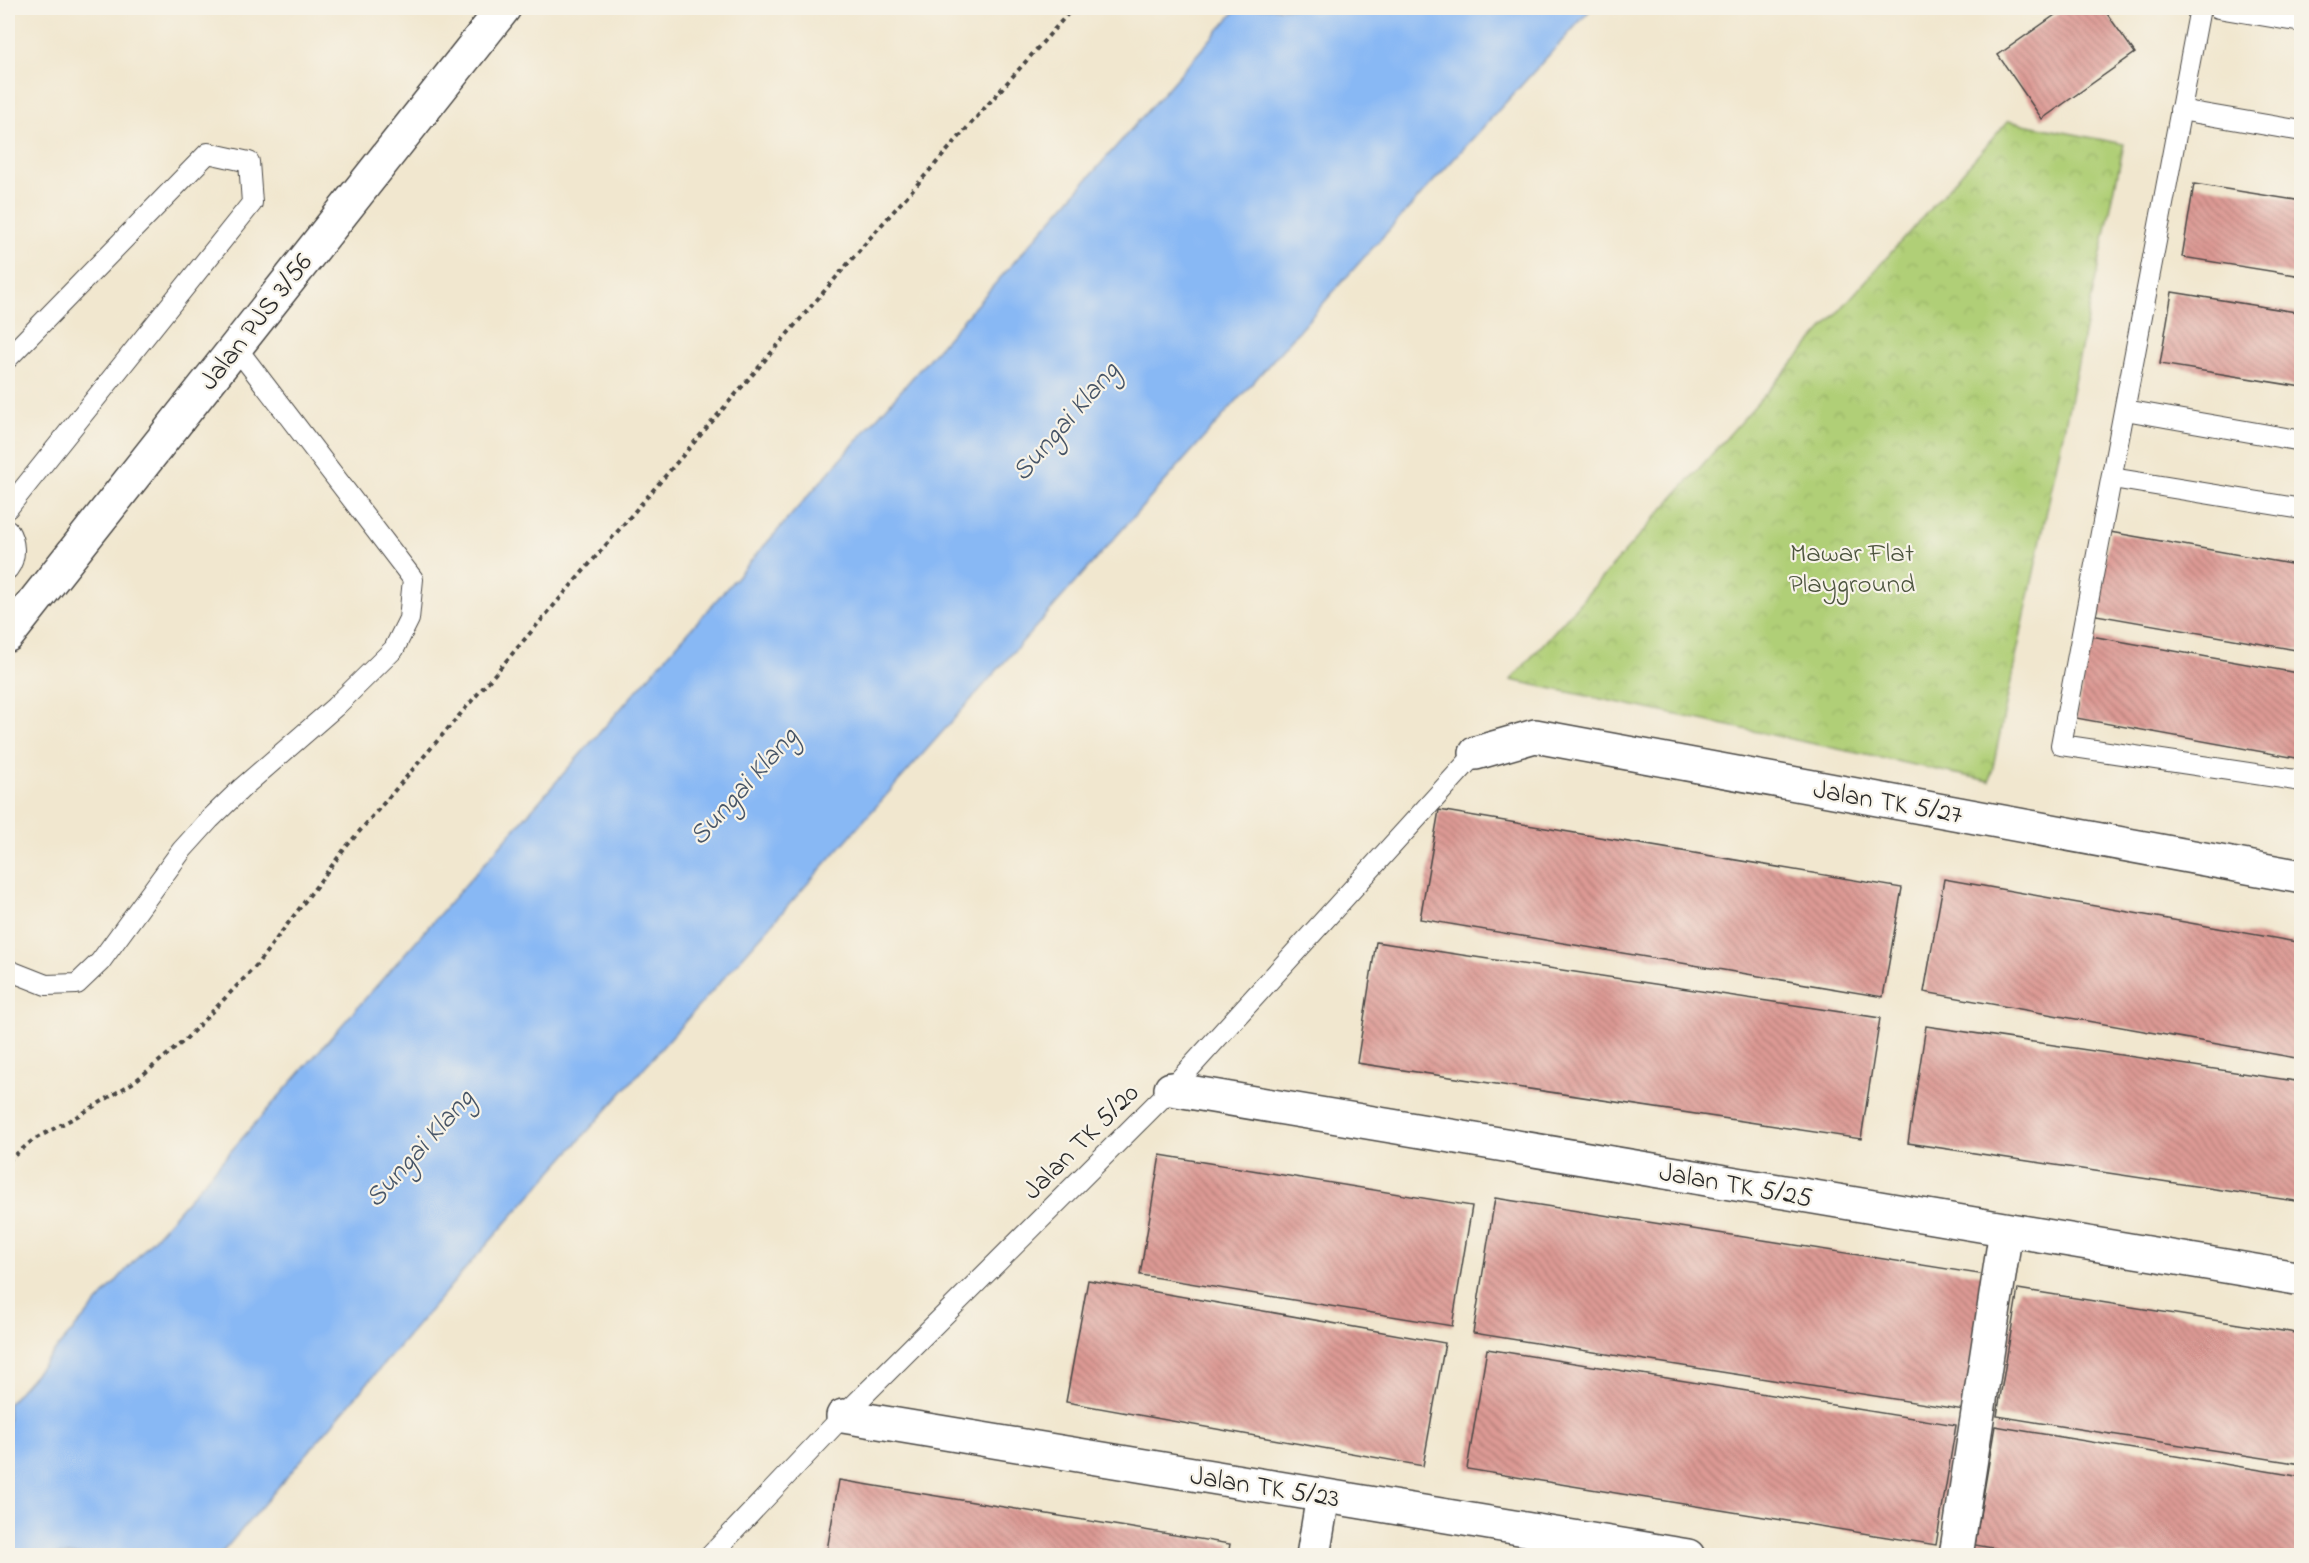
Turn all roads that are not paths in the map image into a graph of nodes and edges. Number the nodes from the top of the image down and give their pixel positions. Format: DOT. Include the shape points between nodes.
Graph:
graph roads {
  1 [pos="504,8"];
  2 [pos="2200,8"];
  3 [pos="2217,8"];
  4 [pos="2301,22"];
  5 [pos="2180,110"];
  6 [pos="2301,131"];
  7 [pos="235,346"];
  8 [pos="8,358"];
  9 [pos="2125,410"];
  10 [pos="2301,441"];
  11 [pos="2112,478"];
  12 [pos="8,508"];
  13 [pos="2301,509"];
  14 [pos="8,530"];
  15 [pos="8,569"];
  16 [pos="8,635"];
  17 [pos="1476,753"];
  18 [pos="2301,781"];
  19 [pos="2301,877"];
  20 [pos="8,970"];
  21 [pos="1171,1089"];
  22 [pos="2006,1230"];
  23 [pos="2301,1279"];
  24 [pos="843,1416"];
  25 [pos="1323,1496"];
  26 [pos="710,1556"];
  27 [pos="1313,1556"];
  28 [pos="1688,1556"];
  29 [pos="1956,1556"];
  1 -- 7 [label="street, Jalan PJS 3/56"];
  2 -- 5 [label="lane"];
  3 -- 4 [label="lane"];
  5 -- 6 [label="lane"];
  5 -- 9 [label="lane"];
  7 -- 16 [label="street, Jalan PJS 3/56"];
  7 -- 20 [label="lane" via="413,579 409,619 394,649 335,707 243,787 182,850 100,962 77,984 46,986"];
  8 -- 12 [label="lane" via="208,153 249,162 252,203"];
  9 -- 10 [label="lane"];
  9 -- 11 [label="lane"];
  11 -- 13 [label="lane"];
  11 -- 18 [label="lane" via="2061,745"];
  14 -- 15 [label="lane" via="14,541"];
  17 -- 19 [label="street, Jalan TK 5/27" via="1534,736"];
  17 -- 21 [label="lane, Jalan TK 5/20"];
  21 -- 22 [label="street, Jalan TK 5/25"];
  21 -- 24 [label="lane, Jalan TK 5/20"];
  22 -- 23 [label="street, Jalan TK 5/25"];
  22 -- 29 [label="street"];
  24 -- 25 [label="street, Jalan TK 5/23"];
  24 -- 26 [label="lane, Jalan TK 5/20"];
  25 -- 27 [label="street"];
  25 -- 28 [label="street, Jalan TK 5/23"];
}
